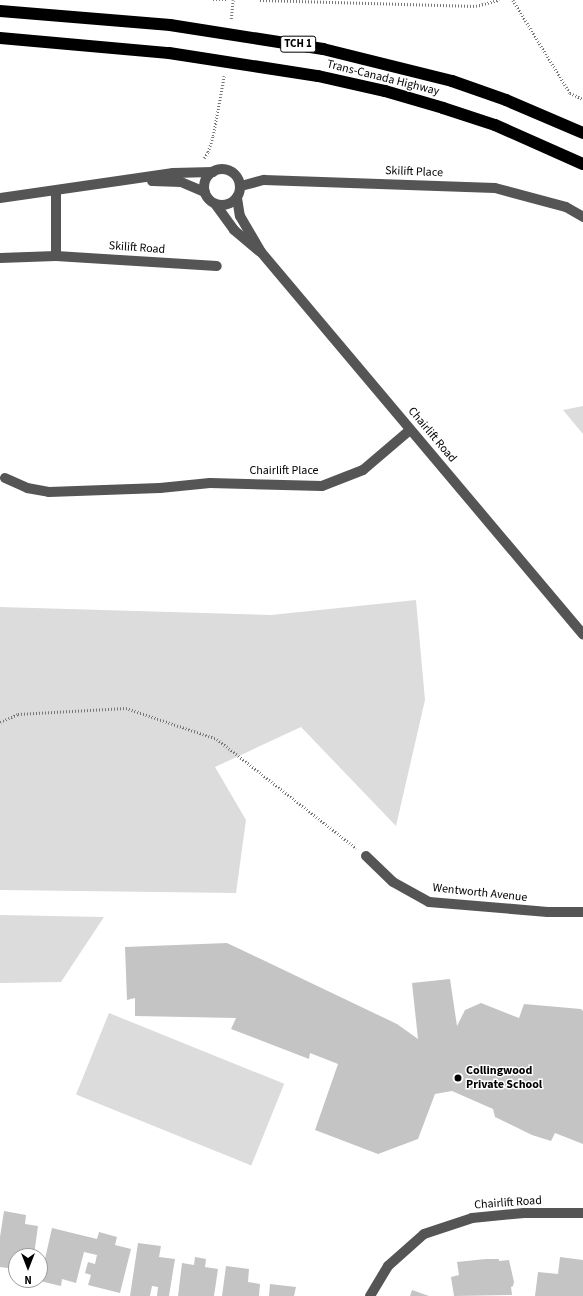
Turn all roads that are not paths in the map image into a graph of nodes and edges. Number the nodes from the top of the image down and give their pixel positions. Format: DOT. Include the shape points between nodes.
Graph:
graph roads {
  1 [pos="0,10"];
  2 [pos="0,38"];
  3 [pos="0,44"];
  4 [pos="92,45"];
  5 [pos="583,133"];
  6 [pos="583,164"];
  7 [pos="213,172"];
  8 [pos="132,180"];
  9 [pos="241,186"];
  10 [pos="56,191"];
  11 [pos="205,192"];
  12 [pos="0,198"];
  13 [pos="237,198"];
  14 [pos="216,205"];
  15 [pos="583,217"];
  16 [pos="261,252"];
  17 [pos="56,256"];
  18 [pos="0,258"];
  19 [pos="217,266"];
  20 [pos="410,430"];
  21 [pos="5,478"];
  22 [pos="583,634"];
  23 [pos="366,856"];
  24 [pos="583,912"];
  25 [pos="583,1213"];
  26 [pos="370,1296"];
  1 -- 5 [label="highway, Trans-Canada Highway / TCH 1" via="170,25 323,48 452,81 506,100"];
  2 -- 4 [label="highway, Trans-Canada Highway / TCH 1"];
  3 -- 4 [label="highway"];
  4 -- 6 [label="highway, Trans-Canada Highway / TCH 1" via="244,63 385,91 495,125"];
  7 -- 8 [label="street" via="173,173"];
  7 -- 9 [label="street" via="231,171"];
  7 -- 11 [label="street" via="206,180"];
  8 -- 10 [label="street"];
  8 -- 11 [label="street" via="181,182"];
  9 -- 13 [label="street"];
  9 -- 15 [label="street, Skilift Place" via="264,180 495,188 566,207"];
  10 -- 12 [label="street"];
  10 -- 17 [label="street"];
  11 -- 14 [label="street"];
  13 -- 14 [label="street" via="228,205"];
  13 -- 16 [label="street, Chairlift Road" via="240,216"];
  14 -- 16 [label="street, Chairlift Road" via="234,230"];
  16 -- 20 [label="street, Chairlift Road"];
  17 -- 18 [label="street, Skilift Road"];
  17 -- 19 [label="street, Skilift Road"];
  20 -- 21 [label="street, Chairlift Place" via="363,470 322,486 210,483 145,489 49,492 27,488"];
  20 -- 22 [label="street, Chairlift Road"];
  23 -- 24 [label="street, Wentworth Avenue" via="393,882 429,902 548,912"];
  25 -- 26 [label="street, Chairlift Road" via="524,1213 472,1218 424,1234 388,1266"];
}
